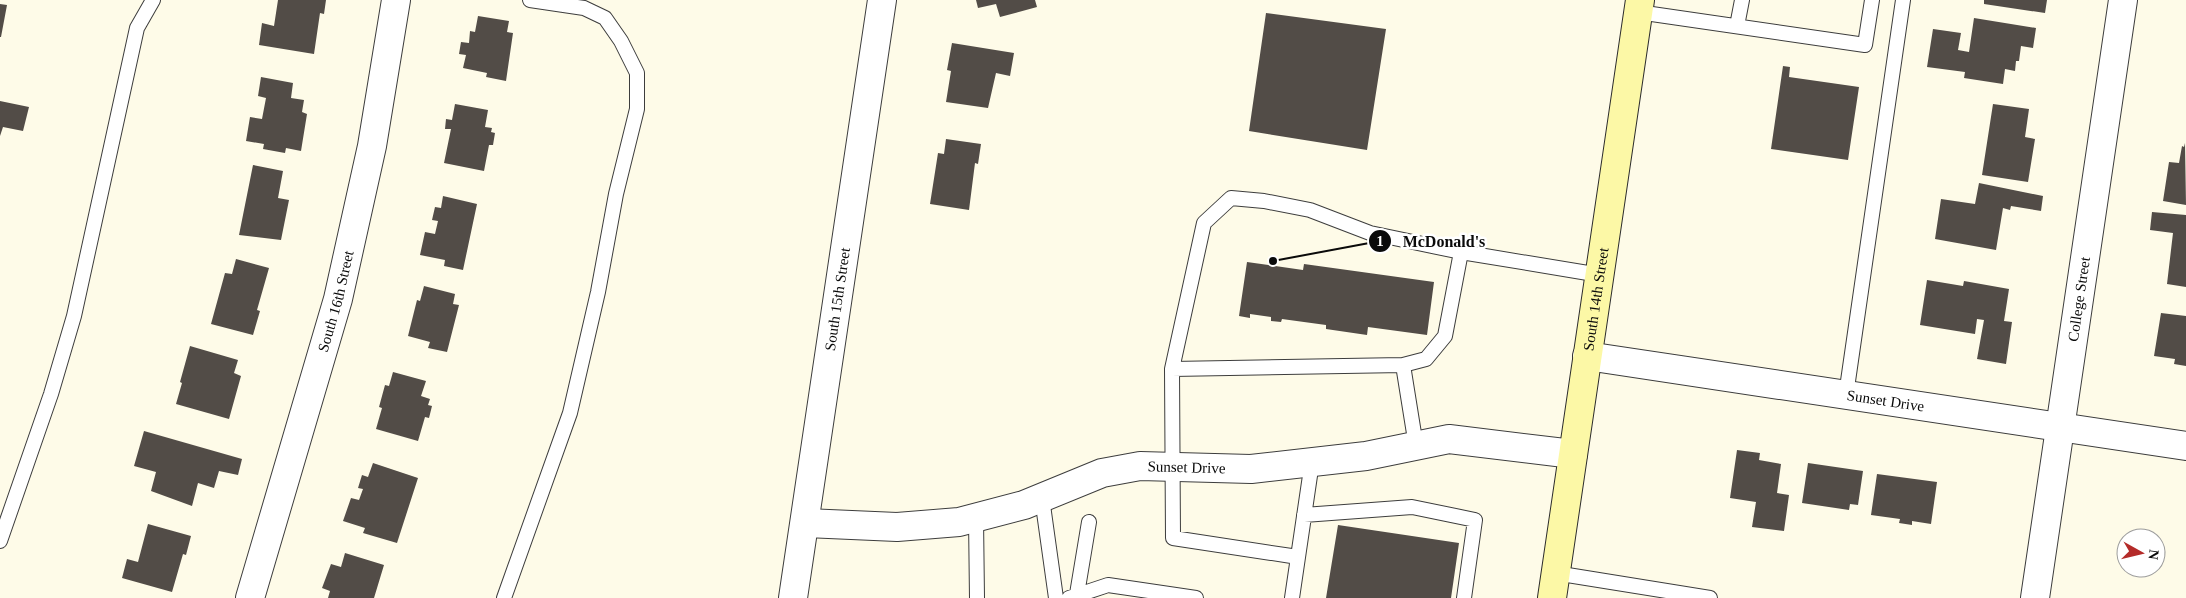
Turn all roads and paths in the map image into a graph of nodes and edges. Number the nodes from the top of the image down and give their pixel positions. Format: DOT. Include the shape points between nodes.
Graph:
graph roads {
  1 [pos="153,0"];
  2 [pos="396,0"];
  3 [pos="530,0"];
  4 [pos="882,0"];
  5 [pos="1742,0"];
  6 [pos="1872,0"];
  7 [pos="1903,0"];
  8 [pos="2123,0"];
  9 [pos="1639,6"];
  10 [pos="1737,26"];
  11 [pos="1461,252"];
  12 [pos="1600,275"];
  13 [pos="1587,356"];
  14 [pos="1403,365"];
  15 [pos="1172,369"];
  16 [pos="1846,395"];
  17 [pos="2060,427"];
  18 [pos="1416,446"];
  19 [pos="2186,446"];
  20 [pos="1573,454"];
  21 [pos="1312,462"];
  22 [pos="1172,467"];
  23 [pos="1042,498"];
  24 [pos="1304,515"];
  25 [pos="976,518"];
  26 [pos="1089,522"];
  27 [pos="806,523"];
  28 [pos="0,541"];
  29 [pos="1298,557"];
  30 [pos="1553,586"];
  31 [pos="1073,596"];
  32 [pos="250,598"];
  33 [pos="504,598"];
  34 [pos="793,598"];
  35 [pos="976,598"];
  36 [pos="1056,598"];
  37 [pos="1196,598"];
  38 [pos="1292,598"];
  39 [pos="1464,598"];
  40 [pos="1710,598"];
  41 [pos="2035,598"];
  1 -- 28 [label="lane" via="136,28 74,316 51,394"];
  2 -- 32 [label="street, South 16th Street" via="372,146 338,298"];
  3 -- 33 [label="lane" via="584,8 604,18 621,41 637,72 637,109 570,413"];
  4 -- 27 [label="street, South 15th Street"];
  5 -- 10 [label="lane"];
  6 -- 10 [label="lane" via="1865,45"];
  7 -- 16 [label="lane"];
  8 -- 17 [label="street, College Street"];
  9 -- 10 [label="lane"];
  9 -- 12 [label="main road, South 14th Street"];
  11 -- 12 [label="lane"];
  11 -- 14 [label="lane" via="1445,336 1426,359"];
  11 -- 15 [label="lane" via="1370,233 1310,210 1231,198 1204,222"];
  12 -- 13 [label="main road, South 14th Street"];
  13 -- 16 [label="street, Sunset Drive"];
  13 -- 20 [label="main road, South 14th Street"];
  14 -- 15 [label="lane"];
  14 -- 18 [label="lane"];
  15 -- 22 [label="lane"];
  16 -- 17 [label="street, Sunset Drive"];
  17 -- 19 [label="street, Sunset Drive"];
  17 -- 41 [label="street, College Street"];
  18 -- 20 [label="street, Sunset Drive" via="1449,439"];
  18 -- 21 [label="street, Sunset Drive"];
  20 -- 30 [label="main road, South 14th Street"];
  21 -- 22 [label="street, Sunset Drive" via="1251,469"];
  21 -- 24 [label="lane"];
  22 -- 23 [label="street, Sunset Drive" via="1140,466 1102,473"];
  22 -- 29 [label="lane" via="1173,538"];
  23 -- 25 [label="street, Sunset Drive"];
  23 -- 36 [label="lane"];
  24 -- 29 [label="lane"];
  24 -- 39 [label="lane" via="1412,507 1475,520"];
  25 -- 27 [label="street, Sunset Drive" via="897,527"];
  25 -- 35 [label="lane"];
  26 -- 31 [label="lane"];
  27 -- 34 [label="street, South 15th Street"];
  29 -- 38 [label="lane"];
  30 -- 40 [label="lane"];
  31 -- 37 [label="lane" via="1108,585"];
}
